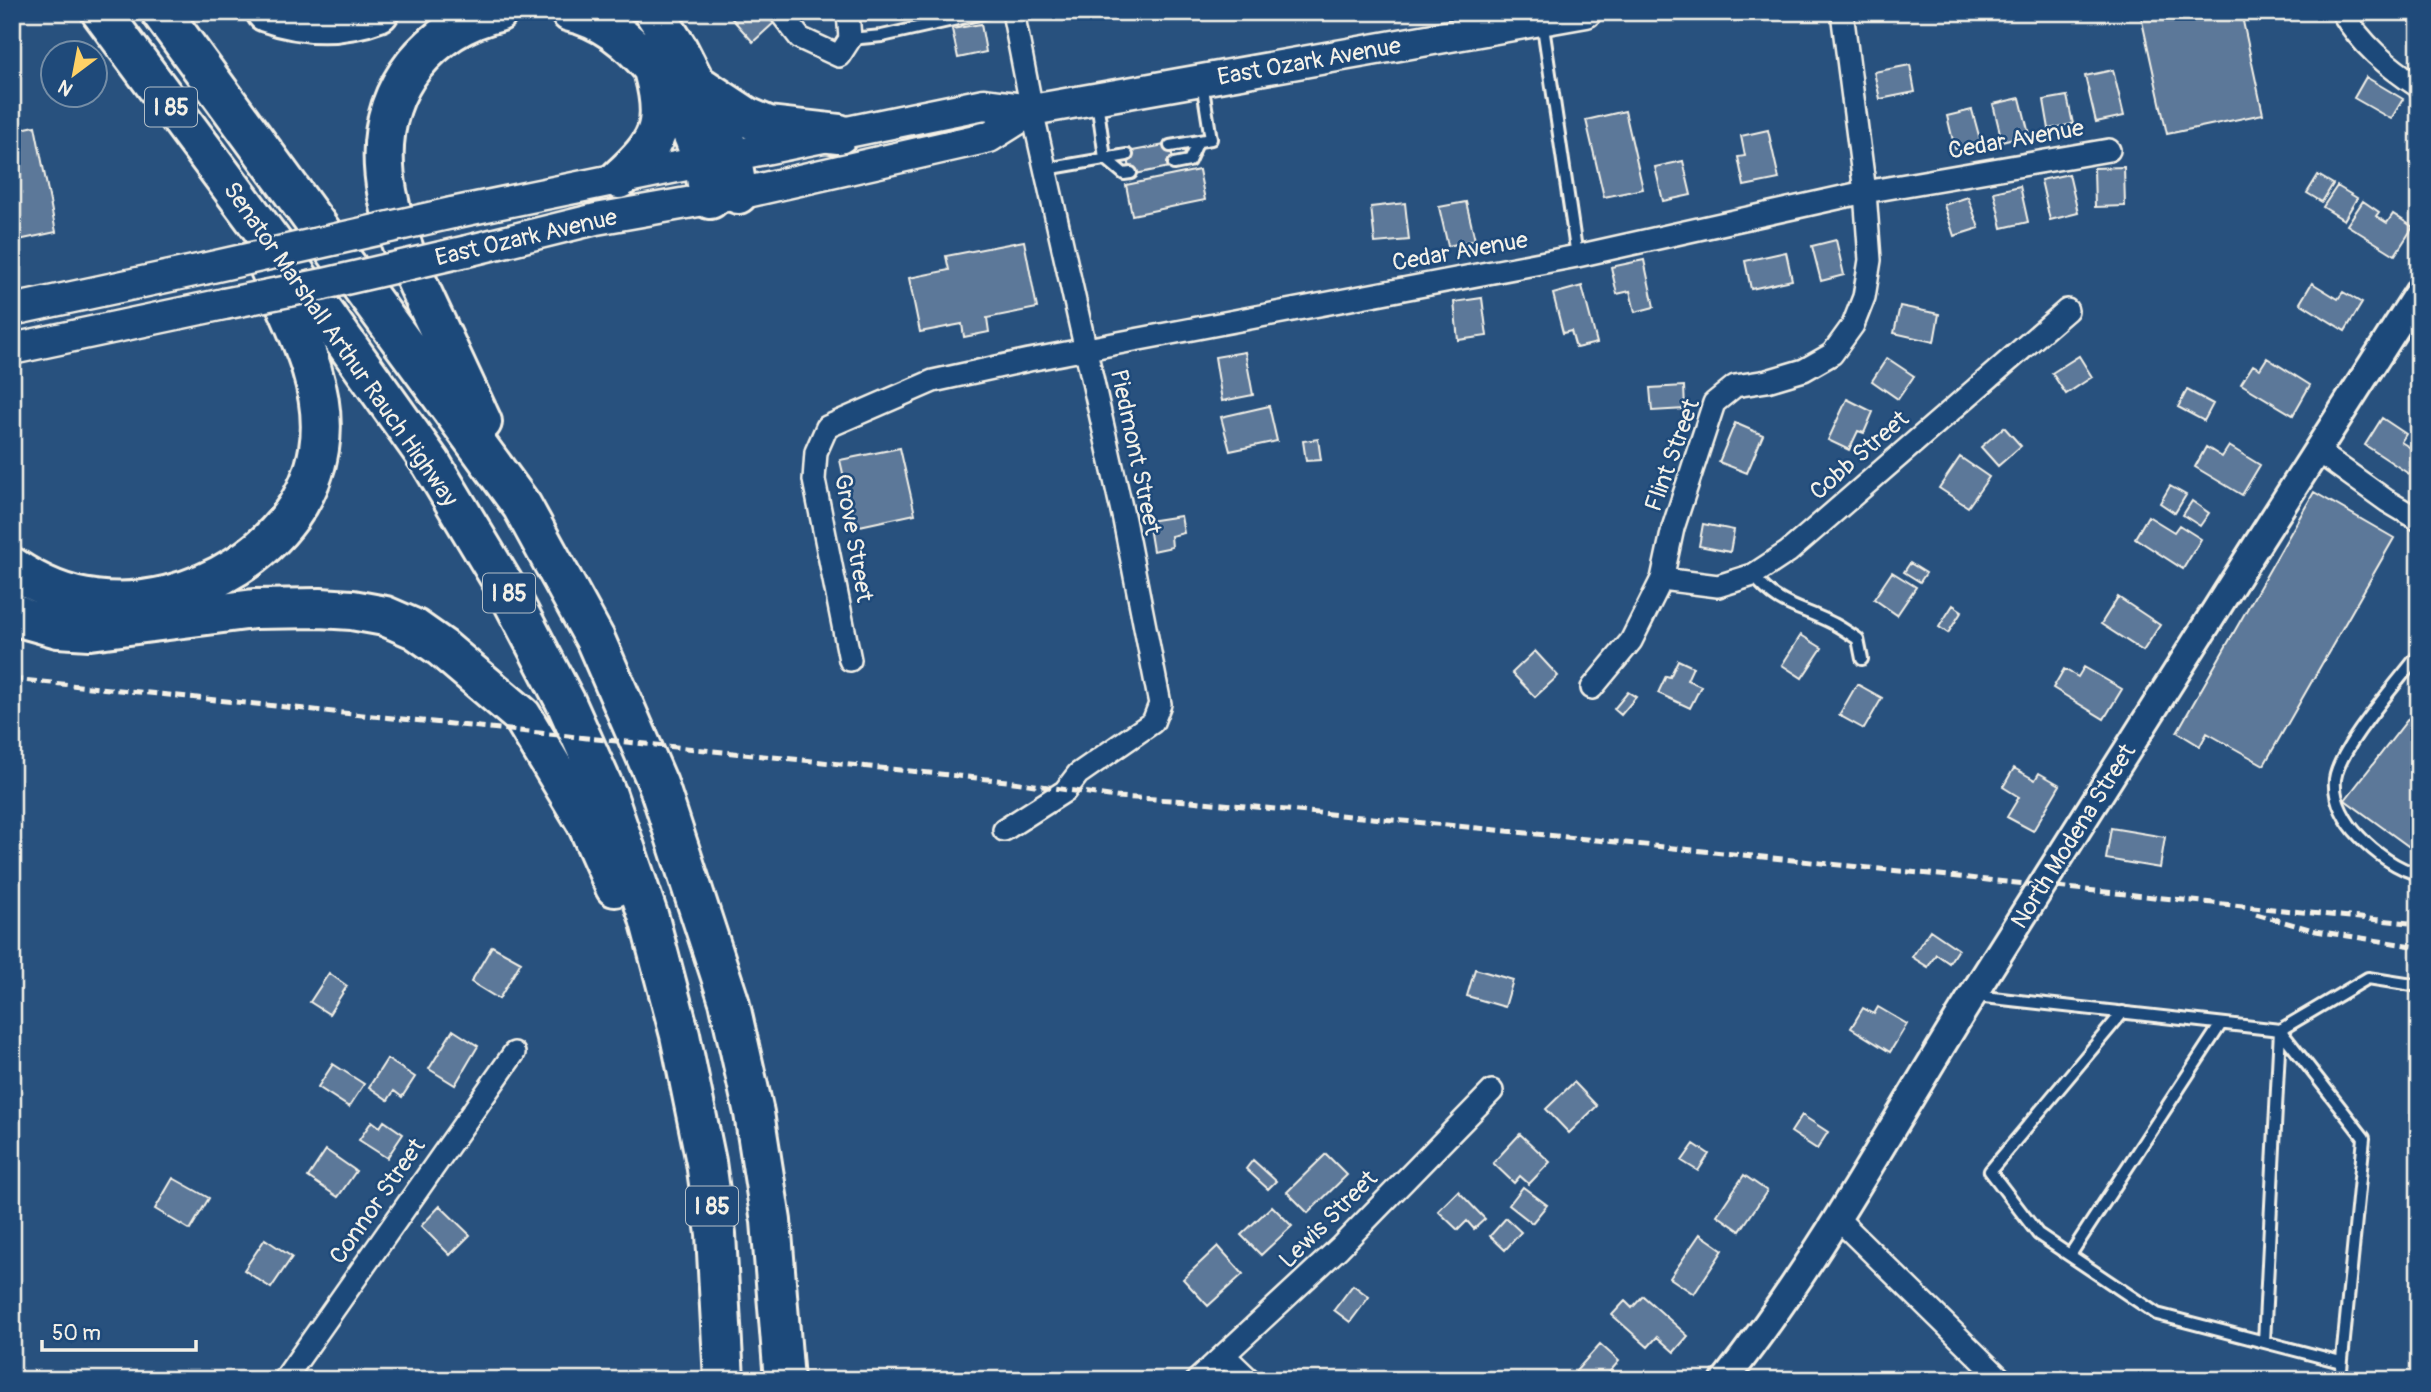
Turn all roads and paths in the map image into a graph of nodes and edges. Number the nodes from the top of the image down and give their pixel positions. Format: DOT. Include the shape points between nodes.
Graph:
graph roads {
  1 [pos="101,12"];
  2 [pos="161,12"];
  3 [pos="266,12"];
  4 [pos="379,12"];
  5 [pos="498,12"];
  6 [pos="570,12"];
  7 [pos="654,12"];
  8 [pos="780,12"];
  9 [pos="848,12"];
  10 [pos="988,12"];
  11 [pos="1013,12"];
  12 [pos="1586,12"];
  13 [pos="1842,12"];
  14 [pos="2342,12"];
  15 [pos="1542,20"];
  16 [pos="850,39"];
  17 [pos="653,68"];
  18 [pos="1202,79"];
  19 [pos="697,85"];
  20 [pos="2419,87"];
  21 [pos="1096,98"];
  22 [pos="1032,110"];
  23 [pos="839,134"];
  24 [pos="1198,141"];
  25 [pos="1170,146"];
  26 [pos="2109,150"];
  27 [pos="1127,155"];
  28 [pos="716,157"];
  29 [pos="1105,158"];
  30 [pos="1174,164"];
  31 [pos="1046,169"];
  32 [pos="1131,173"];
  33 [pos="619,179"];
  34 [pos="1865,192"];
  35 [pos="724,196"];
  36 [pos="241,201"];
  37 [pos="1577,256"];
  38 [pos="2419,291"];
  39 [pos="12,310"];
  40 [pos="2067,310"];
  41 [pos="1087,347"];
  42 [pos="12,349"];
  43 [pos="827,427"];
  44 [pos="2316,450"];
  45 [pos="522,506"];
  46 [pos="2419,520"];
  47 [pos="12,567"];
  48 [pos="1754,575"];
  49 [pos="1662,579"];
  50 [pos="12,612"];
  51 [pos="2419,654"];
  52 [pos="1862,659"];
  53 [pos="850,660"];
  54 [pos="1592,688"];
  55 [pos="1004,830"];
  56 [pos="2419,874"];
  57 [pos="2419,986"];
  58 [pos="1973,995"];
  59 [pos="2123,1012"];
  60 [pos="2221,1024"];
  61 [pos="2280,1030"];
  62 [pos="680,1035"];
  63 [pos="514,1053"];
  64 [pos="1492,1091"];
  65 [pos="1837,1218"];
  66 [pos="2070,1255"];
  67 [pos="2264,1342"];
  68 [pos="1224,1355"];
  69 [pos="2342,1362"];
  70 [pos="284,1380"];
  71 [pos="724,1380"];
  72 [pos="784,1380"];
  73 [pos="1197,1380"];
  74 [pos="1250,1380"];
  75 [pos="1725,1380"];
  76 [pos="2002,1380"];
  77 [pos="2340,1380"];
  1 -- 36 [label="highway, Senator Marshall Arthur Rauch Highway / I 85"];
  2 -- 45 [label="highway, Senator Marshall Arthur Rauch Highway / I 85"];
  3 -- 4 [label="highway" via="316,23"];
  5 -- 45 [label="highway" via="452,30 426,51 405,77 384,140 383,172 402,247"];
  6 -- 17 [label="highway" via="601,24"];
  7 -- 19 [label="highway"];
  8 -- 16 [label="street" via="800,38 839,56"];
  9 -- 16 [label="street"];
  10 -- 16 [label="lane"];
  11 -- 22 [label="street, Piedmont Street"];
  12 -- 15 [label="main road, East Ozark Avenue"];
  13 -- 34 [label="street, Flint Street"];
  14 -- 20 [label="street" via="2355,34 2379,58"];
  15 -- 18 [label="main road, East Ozark Avenue"];
  15 -- 37 [label="lane"];
  17 -- 28 [label="highway"];
  17 -- 33 [label="highway" via="662,103 656,136 643,157"];
  18 -- 21 [label="main road, East Ozark Avenue"];
  18 -- 24 [label="lane" via="1211,139"];
  19 -- 23 [label="highway" via="768,126"];
  19 -- 28 [label="highway"];
  21 -- 22 [label="main road, East Ozark Avenue"];
  21 -- 29 [label="lane"];
  22 -- 23 [label="main road, East Ozark Avenue" via="984,104"];
  22 -- 31 [label="street, Piedmont Street"];
  22 -- 35 [label="main road, East Ozark Avenue" via="989,137"];
  23 -- 28 [label="main road, East Ozark Avenue"];
  24 -- 25 [label="lane"];
  24 -- 30 [label="lane" via="1189,161"];
  26 -- 34 [label="street, Cedar Avenue"];
  27 -- 29 [label="lane"];
  28 -- 33 [label="main road, East Ozark Avenue"];
  28 -- 35 [label="highway"];
  29 -- 31 [label="lane"];
  29 -- 32 [label="lane" via="1124,174"];
  31 -- 41 [label="street, Piedmont Street"];
  33 -- 39 [label="main road, East Ozark Avenue, bridge"];
  34 -- 37 [label="street, Cedar Avenue"];
  34 -- 49 [label="street, Flint Street" via="1870,260 1864,297 1853,325 1832,354 1804,370 1735,386 1714,403 1673,528"];
  35 -- 42 [label="main road, East Ozark Avenue, bridge" via="596,219 324,284"];
  36 -- 47 [label="highway" via="304,351 321,415 311,480 296,509 276,536 251,557 222,574 160,597 95,601 63,594"];
  36 -- 62 [label="highway, Senator Marshall Arthur Rauch Highway / I 85" via="431,463 506,588 607,795 649,918"];
  37 -- 41 [label="street, Cedar Avenue"];
  38 -- 44 [label="street, North Modena Street"];
  40 -- 48 [label="street, Cobb Street" via="1788,552"];
  41 -- 43 [label="street, Cedar Avenue" via="933,381"];
  41 -- 55 [label="street, Piedmont Street" via="1160,704 1153,722"];
  43 -- 53 [label="street, Grove Street" via="816,452 814,480"];
  44 -- 46 [label="street"];
  44 -- 58 [label="street, North Modena Street"];
  45 -- 72 [label="highway, Senator Marshall Arthur Rauch Highway / I 85" via="595,639 658,784 729,1001 754,1113 771,1221"];
  48 -- 49 [label="street, Cobb Street" via="1718,586"];
  48 -- 52 [label="lane" via="1787,605 1833,623 1858,639"];
  49 -- 54 [label="street, Flint Street" via="1631,642"];
  50 -- 62 [label="highway" via="58,628 90,630 254,609 320,608 385,616 415,629 522,716 587,824"];
  51 -- 56 [label="lane" via="2349,745 2335,779 2336,796 2349,826 2392,862"];
  57 -- 61 [label="lane" via="2368,978"];
  58 -- 59 [label="lane"];
  58 -- 65 [label="street, North Modena Street"];
  59 -- 60 [label="lane"];
  59 -- 66 [label="lane" via="1990,1171 2038,1234"];
  60 -- 61 [label="lane"];
  60 -- 66 [label="lane"];
  61 -- 67 [label="lane"];
  61 -- 69 [label="lane" via="2364,1138"];
  62 -- 71 [label="highway, Senator Marshall Arthur Rauch Highway / I 85" via="716,1234"];
  63 -- 70 [label="street, Connor Street"];
  64 -- 68 [label="street, Lewis Street" via="1339,1248"];
  65 -- 75 [label="street, North Modena Street"];
  65 -- 76 [label="street"];
  66 -- 67 [label="lane" via="2157,1314"];
  67 -- 69 [label="lane"];
  68 -- 73 [label="street, Lewis Street"];
  68 -- 74 [label="street"];
  69 -- 77 [label="lane"];
}
